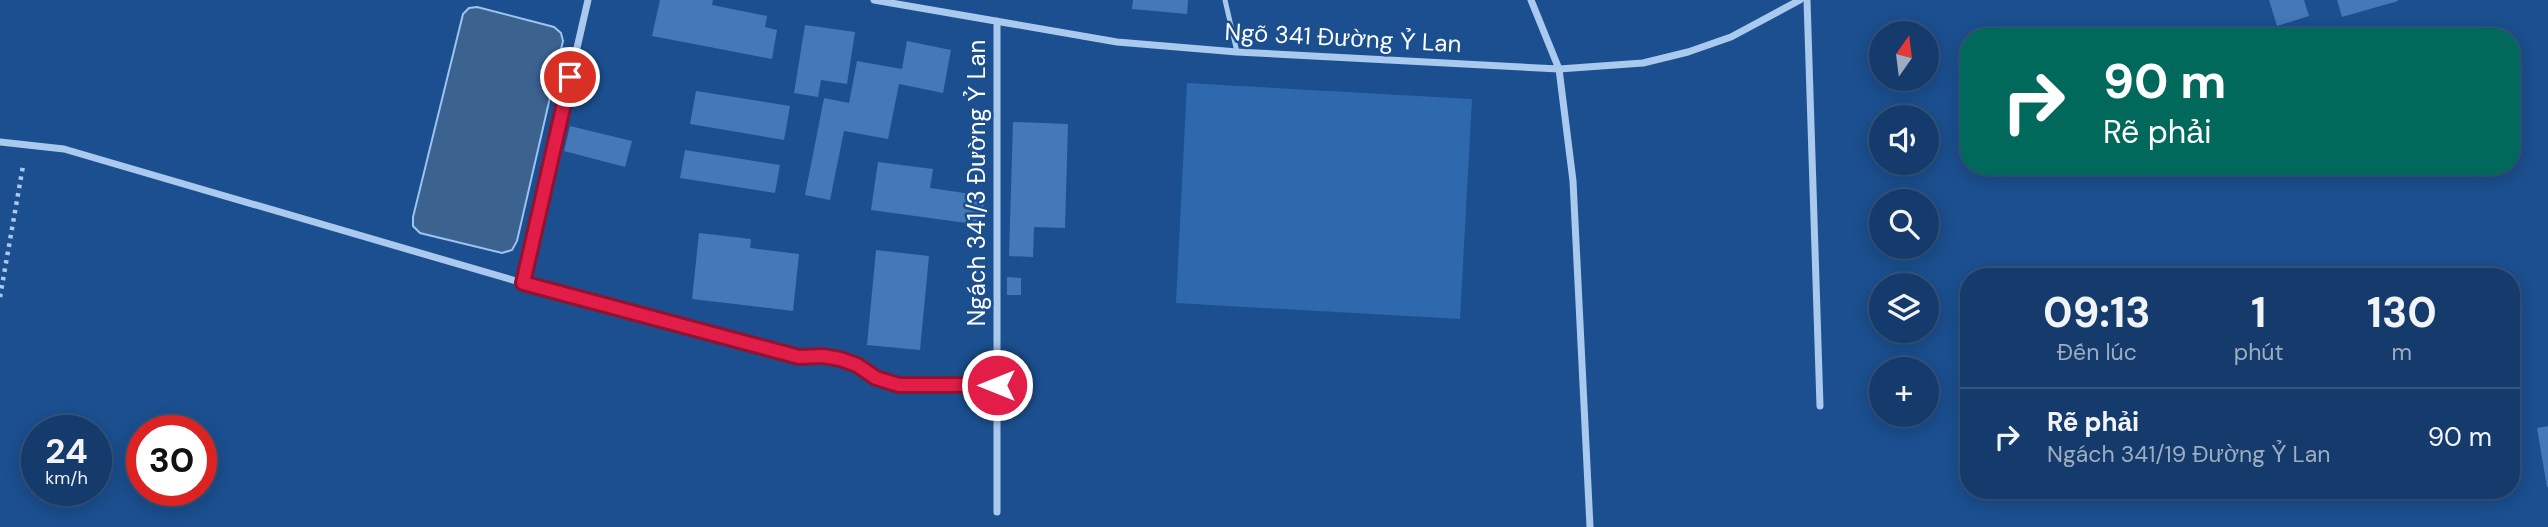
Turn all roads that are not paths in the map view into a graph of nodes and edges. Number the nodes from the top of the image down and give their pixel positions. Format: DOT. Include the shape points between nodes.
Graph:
graph roads {
  1 [pos="589,0"];
  2 [pos="874,0"];
  3 [pos="1225,0"];
  4 [pos="1531,0"];
  5 [pos="1800,0"];
  6 [pos="1807,0"];
  7 [pos="997,21"];
  8 [pos="1237,52"];
  9 [pos="1559,69"];
  10 [pos="0,142"];
  11 [pos="523,283"];
  12 [pos="997,385"];
  13 [pos="1820,406"];
  14 [pos="997,512"];
  15 [pos="1590,527"];
  1 -- 11 [label="street"];
  2 -- 7 [label="street, Ngõ 341 Đường Ỷ Lan"];
  3 -- 8 [label="lane"];
  4 -- 9 [label="street"];
  5 -- 9 [label="street, Ngõ 341 Đường Ỷ Lan" via="1731,37 1688,52 1643,63"];
  6 -- 13 [label="street"];
  7 -- 8 [label="street, Ngõ 341 Đường Ỷ Lan" via="1117,42"];
  7 -- 12 [label="street, Ngách 341/3 Đường Ỷ Lan"];
  8 -- 9 [label="street, Ngõ 341 Đường Ỷ Lan"];
  9 -- 15 [label="street" via="1573,181"];
  10 -- 11 [label="street" via="64,149"];
  11 -- 12 [label="street" via="799,357 840,359 899,385"];
  12 -- 14 [label="street, Ngách 341/3 Đường Ỷ Lan"];
}
